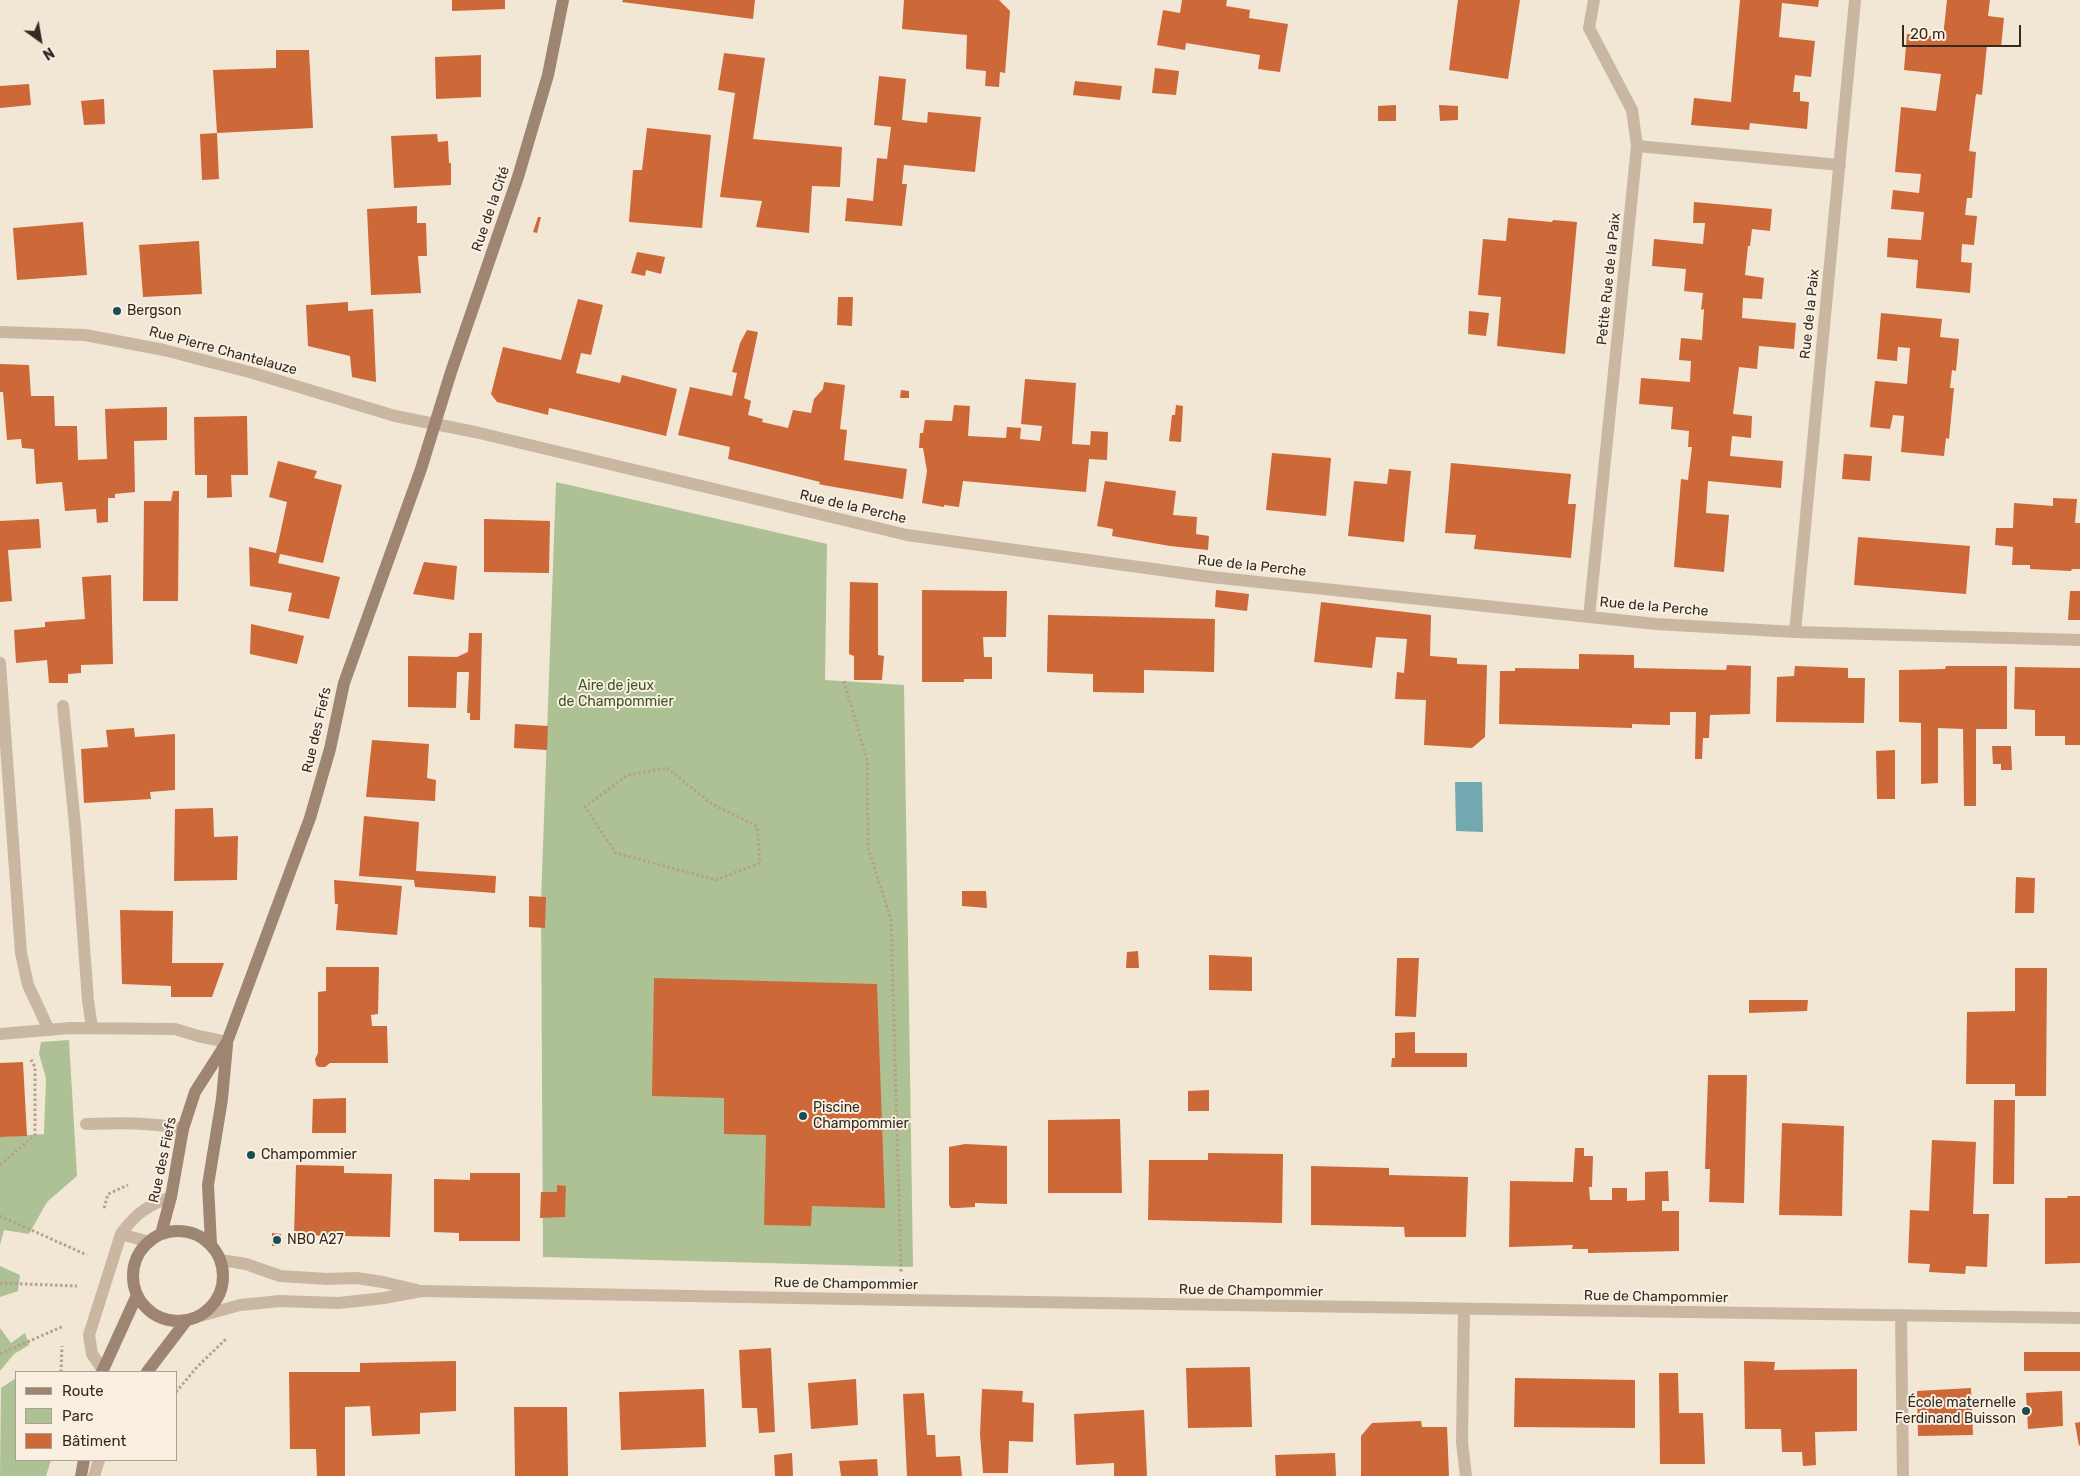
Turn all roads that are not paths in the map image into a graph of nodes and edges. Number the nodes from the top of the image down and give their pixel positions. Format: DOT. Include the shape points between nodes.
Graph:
graph roads {
  1 [pos="564,0"];
  2 [pos="1594,0"];
  3 [pos="1855,0"];
  4 [pos="1637,146"];
  5 [pos="1840,165"];
  6 [pos="0,332"];
  7 [pos="434,424"];
  8 [pos="1589,617"];
  9 [pos="1795,632"];
  10 [pos="2080,640"];
  11 [pos="0,663"];
  12 [pos="63,706"];
  13 [pos="92,1028"];
  14 [pos="49,1030"];
  15 [pos="0,1034"];
  16 [pos="227,1042"];
  17 [pos="86,1124"];
  18 [pos="183,1129"];
  19 [pos="171,1197"];
  20 [pos="121,1234"];
  21 [pos="161,1234"];
  22 [pos="149,1242"];
  23 [pos="211,1244"];
  24 [pos="221,1260"];
  25 [pos="422,1291"];
  26 [pos="137,1295"];
  27 [pos="1464,1309"];
  28 [pos="1901,1315"];
  29 [pos="200,1316"];
  30 [pos="2080,1318"];
  31 [pos="186,1321"];
  32 [pos="103,1371"];
  33 [pos="147,1371"];
  34 [pos="99,1461"];
  35 [pos="94,1476"];
  36 [pos="1466,1476"];
  37 [pos="1903,1476"];
  1 -- 7 [label="street, Rue de la Cité" via="548,75 518,177"];
  2 -- 4 [label="street, Petite Rue de la Paix" via="1589,28 1632,110"];
  3 -- 5 [label="street, Rue de la Paix"];
  4 -- 5 [label="street"];
  4 -- 8 [label="street, Petite Rue de la Paix"];
  5 -- 9 [label="street, Rue de la Paix"];
  6 -- 7 [label="street, Rue Pierre Chantelauze" via="85,335 164,350 395,416"];
  7 -- 8 [label="street, Rue de la Perche" via="907,535 1211,577"];
  7 -- 16 [label="street, Rue des Fiefs" via="344,683 330,749 310,818"];
  8 -- 9 [label="street, Rue de la Perche"];
  9 -- 10 [label="street, Rue de la Perche"];
  11 -- 14 [label="street" via="21,953 28,985"];
  12 -- 13 [label="street"];
  13 -- 14 [label="street"];
  13 -- 16 [label="street" via="175,1029"];
  14 -- 15 [label="street"];
  16 -- 18 [label="street, Rue des Fiefs" via="195,1092"];
  16 -- 23 [label="street, Rue des Fiefs" via="222,1099 208,1185"];
  17 -- 18 [label="street" via="131,1122"];
  18 -- 19 [label="street, Rue des Fiefs"];
  19 -- 20 [label="street" via="141,1211"];
  19 -- 21 [label="street, Rue des Fiefs"];
  20 -- 22 [label="street"];
  20 -- 32 [label="street" via="89,1335 92,1354"];
  21 -- 22 [label="street"];
  21 -- 23 [label="street" via="188,1232"];
  22 -- 26 [label="street" via="133,1266"];
  23 -- 24 [label="street"];
  24 -- 25 [label="street, Rue de Champommier" via="246,1264 280,1276 356,1278"];
  24 -- 29 [label="street" via="223,1286 218,1298"];
  25 -- 27 [label="street, Rue de Champommier"];
  25 -- 29 [label="street, Rue de Champommier" via="339,1303 280,1301 240,1305"];
  26 -- 31 [label="street" via="156,1316 171,1322"];
  26 -- 32 [label="street"];
  27 -- 28 [label="street, Rue de Champommier"];
  27 -- 36 [label="street" via="1462,1442"];
  28 -- 30 [label="street, Rue de Champommier"];
  28 -- 37 [label="street"];
  29 -- 31 [label="street"];
  31 -- 33 [label="street"];
  34 -- 35 [label="street"];
}
